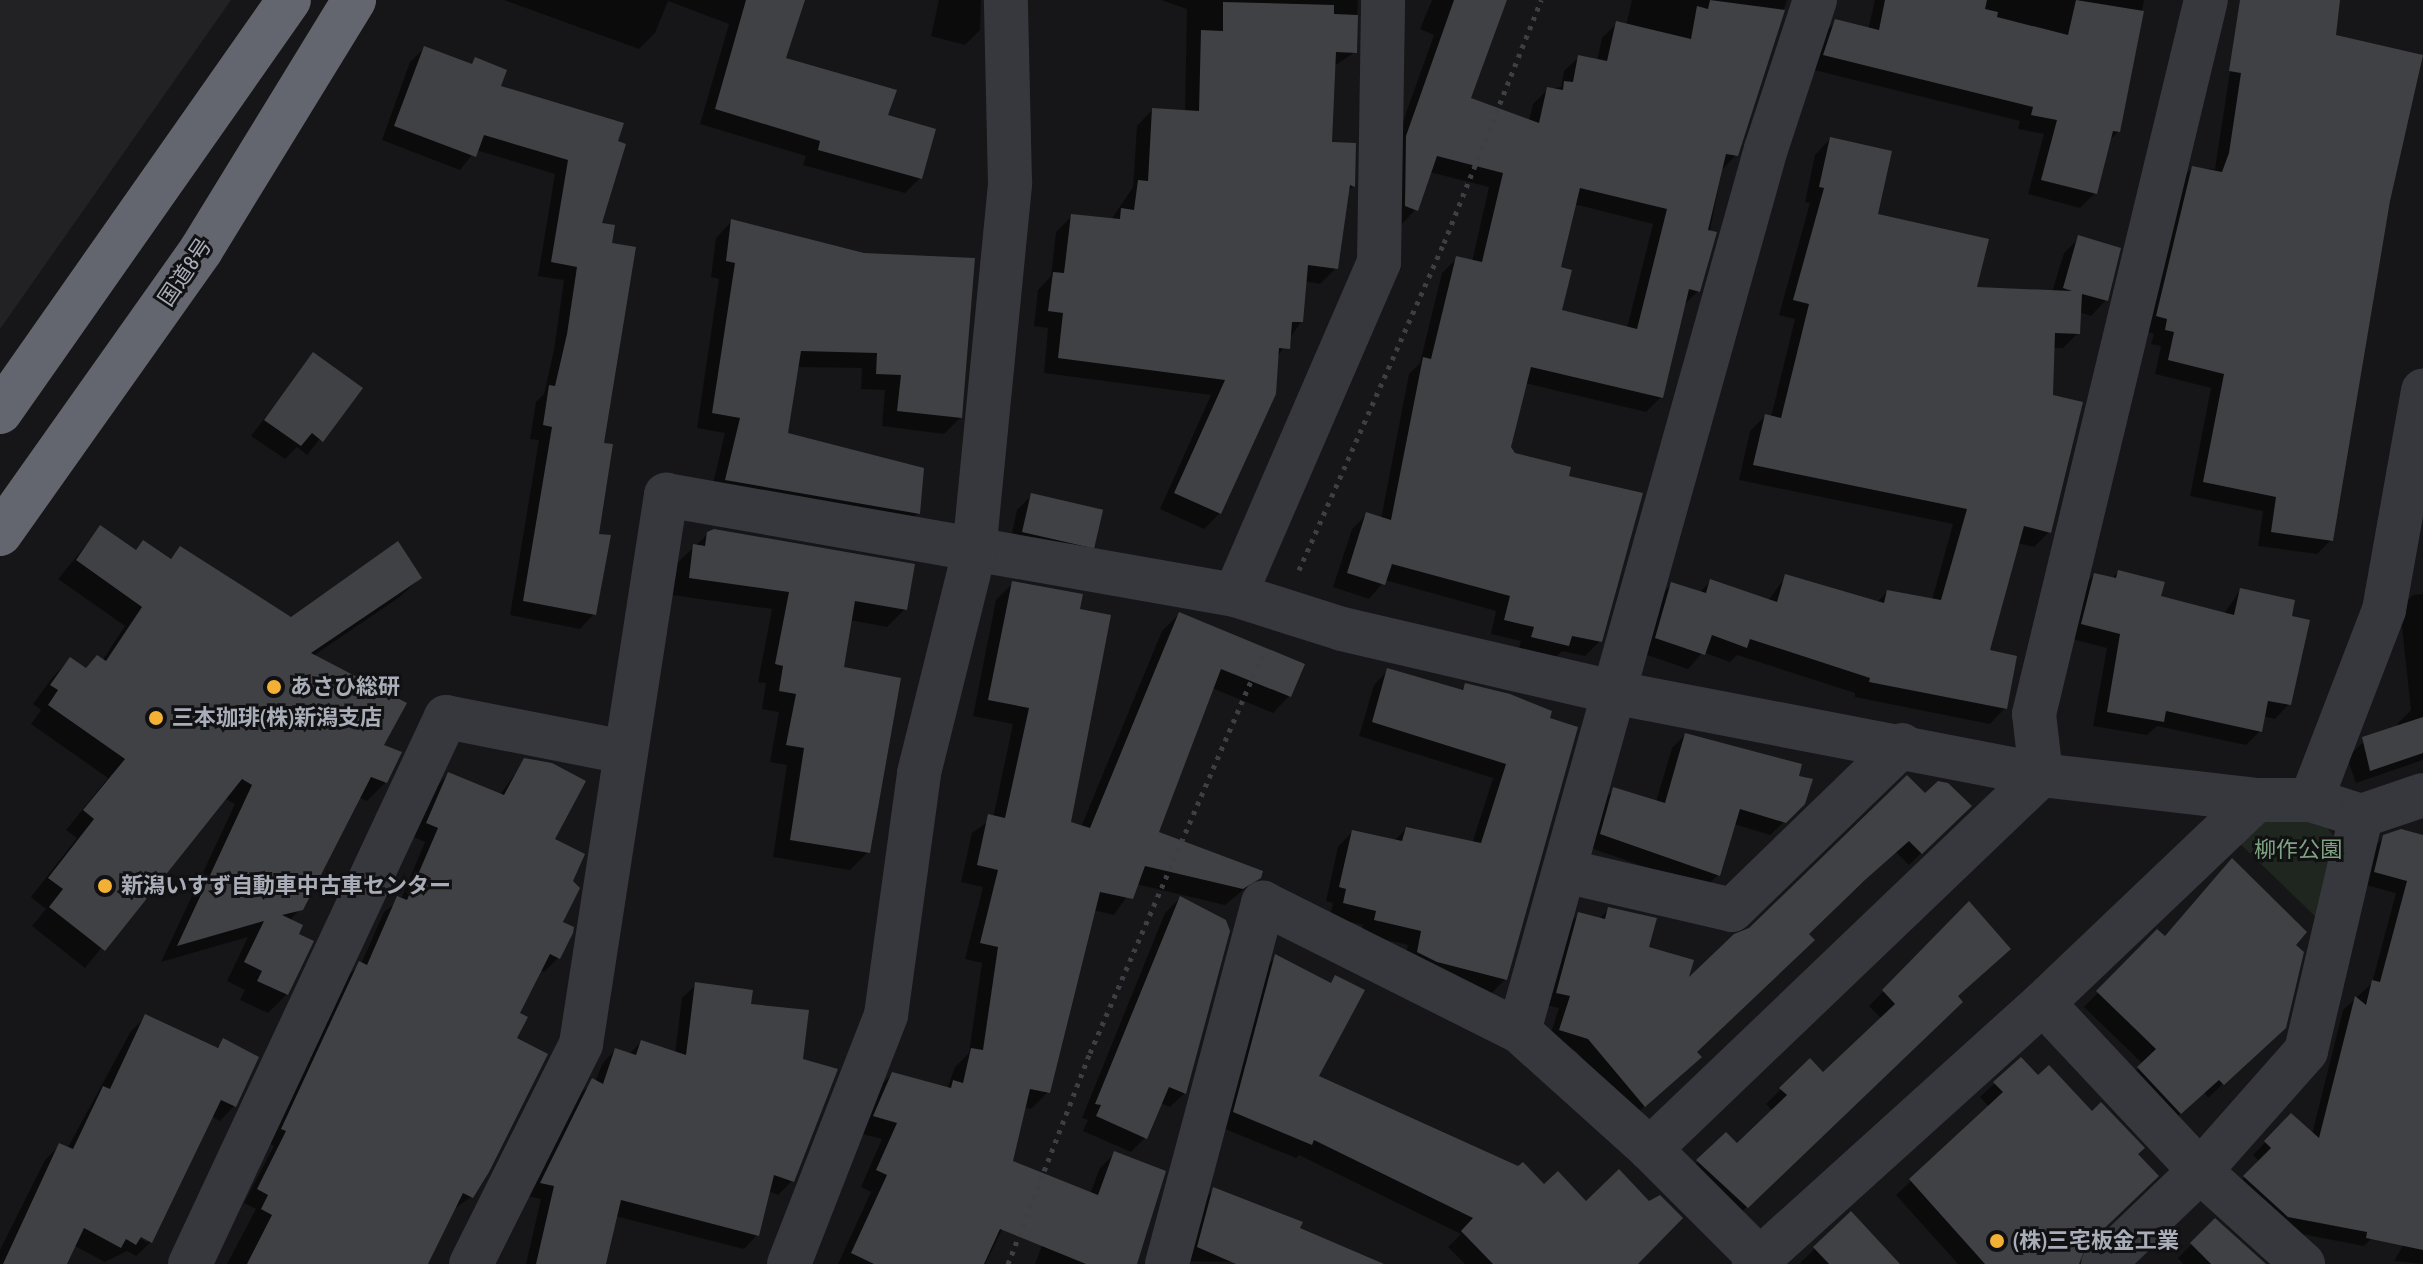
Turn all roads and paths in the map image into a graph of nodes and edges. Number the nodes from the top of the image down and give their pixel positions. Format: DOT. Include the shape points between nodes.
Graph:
graph roads {
  1 [pos="289,0"];
  2 [pos="354,0"];
  3 [pos="1006,0"];
  4 [pos="1383,0"];
  5 [pos="1815,0"];
  6 [pos="2206,0"];
  7 [pos="2423,390"];
  8 [pos="0,412"];
  9 [pos="0,534"];
  10 [pos="974,552"];
  11 [pos="1235,595"];
  12 [pos="1617,693"];
  13 [pos="1902,745"];
  14 [pos="624,752"];
  15 [pos="2041,775"];
  16 [pos="2423,795"];
  17 [pos="2256,800"];
  18 [pos="2311,800"];
  19 [pos="2361,816"];
  20 [pos="1565,871"];
  21 [pos="2043,1003"];
  22 [pos="1519,1031"];
  23 [pos="1650,1149"];
  24 [pos="2200,1171"];
  25 [pos="1760,1262"];
  26 [pos="190,1264"];
  27 [pos="471,1264"];
  28 [pos="789,1264"];
  29 [pos="1167,1264"];
  30 [pos="2103,1264"];
  31 [pos="2303,1264"];
  1 -- 8 [label="highway"];
  2 -- 9 [label="highway, 国道8号" via="201,250"];
  3 -- 10 [label="street" via="1010,183"];
  4 -- 11 [label="street" via="1379,262"];
  5 -- 12 [label="street" via="1766,149"];
  6 -- 15 [label="street" via="2034,714"];
  7 -- 18 [label="street" via="2384,610"];
  10 -- 11 [label="street"];
  10 -- 14 [label="street" via="666,495"];
  10 -- 28 [label="street" via="919,773 886,1015"];
  11 -- 12 [label="street" via="1342,629"];
  12 -- 13 [label="street"];
  12 -- 20 [label="street"];
  13 -- 15 [label="street"];
  13 -- 20 [label="street" via="1732,910"];
  14 -- 26 [label="street" via="446,717"];
  14 -- 27 [label="street" via="581,1044"];
  15 -- 17 [label="street"];
  15 -- 23 [label="street"];
  16 -- 19 [label="street"];
  17 -- 18 [label="street"];
  17 -- 21 [label="street"];
  18 -- 19 [label="street"];
  19 -- 24 [label="street" via="2306,1051"];
  20 -- 22 [label="street"];
  21 -- 24 [label="street"];
  21 -- 25 [label="street"];
  22 -- 23 [label="street"];
  22 -- 29 [label="street" via="1263,903"];
  23 -- 25 [label="street"];
  24 -- 30 [label="street"];
  24 -- 31 [label="street"];
}
